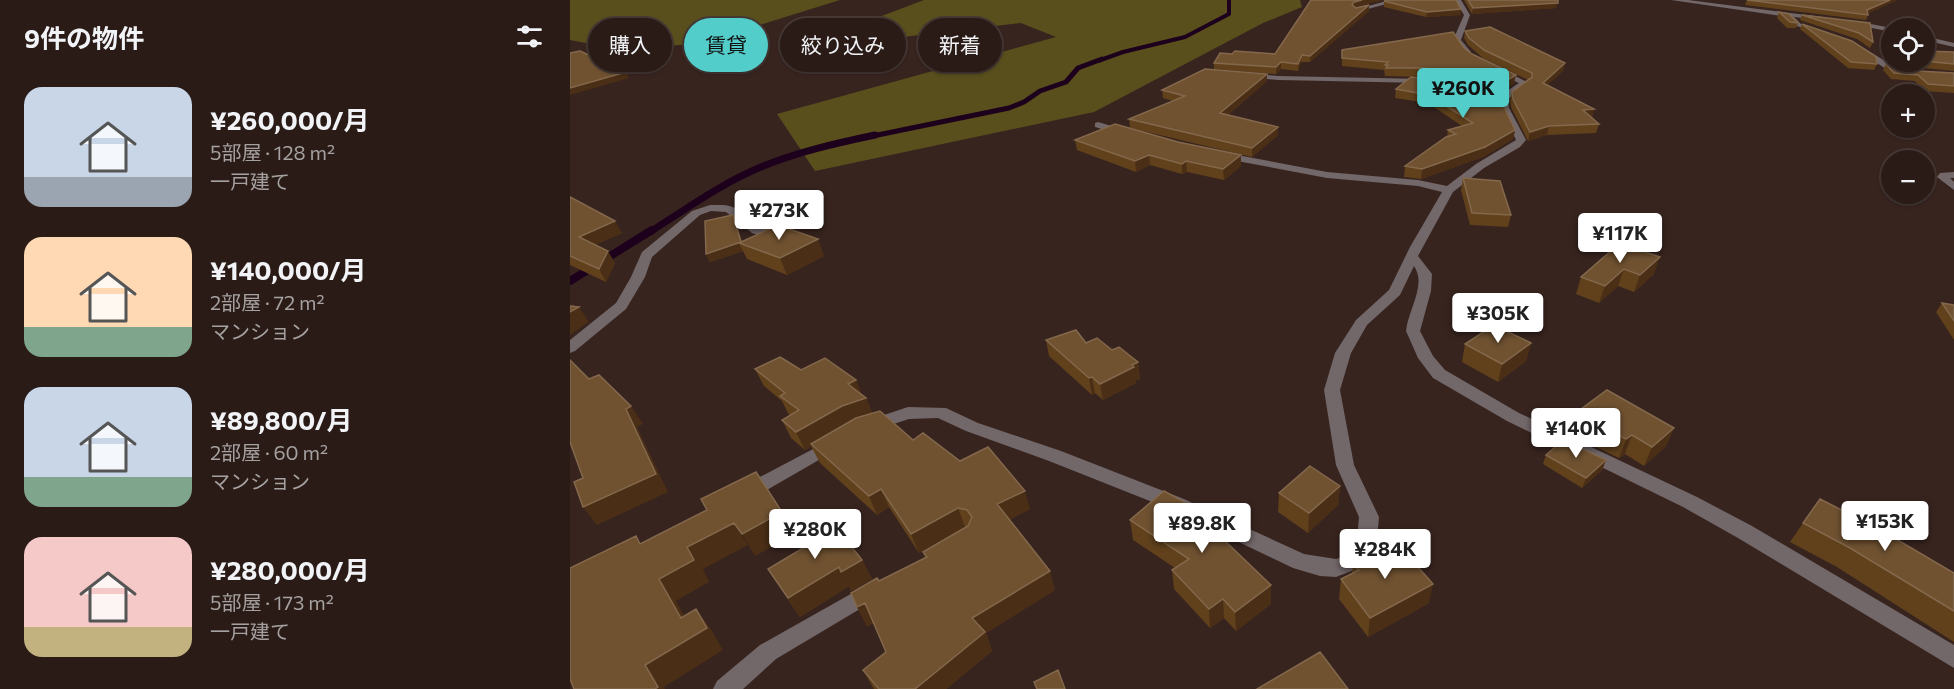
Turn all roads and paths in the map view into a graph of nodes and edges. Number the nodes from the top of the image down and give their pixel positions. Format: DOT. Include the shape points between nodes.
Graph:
graph roads {
  1 [pos="1398,0"];
  2 [pos="1458,0"];
  3 [pos="1674,0"];
  4 [pos="1357,10"];
  5 [pos="1790,15"];
  6 [pos="1830,20"];
  7 [pos="1840,21"];
  8 [pos="1881,28"];
  9 [pos="1830,35"];
  10 [pos="1935,41"];
  11 [pos="1853,43"];
  12 [pos="1954,45"];
  13 [pos="1471,55"];
  14 [pos="1487,65"];
  15 [pos="1915,73"];
  16 [pos="1242,74"];
  17 [pos="1433,82"];
  18 [pos="1098,125"];
  19 [pos="1137,136"];
  20 [pos="1207,153"];
  21 [pos="1954,175"];
  22 [pos="1954,187"];
  23 [pos="1449,190"];
  24 [pos="787,232"];
  25 [pos="1412,257"];
  26 [pos="570,348"];
  27 [pos="730,502"];
  28 [pos="887,583"];
  29 [pos="1954,657"];
  30 [pos="725,689"];
  1 -- 4 [label="street"];
  2 -- 13 [label="street" via="1467,15 1458,42"];
  3 -- 5 [label="street"];
  5 -- 6 [label="street"];
  5 -- 9 [label="street" via="1799,25"];
  7 -- 8 [label="street"];
  10 -- 12 [label="street"];
  11 -- 15 [label="street" via="1892,69"];
  14 -- 23 [label="street" via="1525,83 1502,94 1521,141"];
  16 -- 17 [label="street"];
  18 -- 19 [label="street"];
  20 -- 23 [label="street"];
  21 -- 22 [label="street" via="1942,177"];
  23 -- 25 [label="street"];
  24 -- 26 [label="street" via="773,236 756,230 729,209 711,208 696,213 646,255 621,306"];
  25 -- 27 [label="street" via="1395,292 1361,323 1343,352 1332,390 1345,465 1369,517 1367,541 1353,562 1336,568 1300,562 1177,504 940,412 908,413 852,433"];
  25 -- 29 [label="street" via="1426,273 1413,331 1439,374 1513,417 1690,502"];
  28 -- 30 [label="street" via="768,652"];
}
